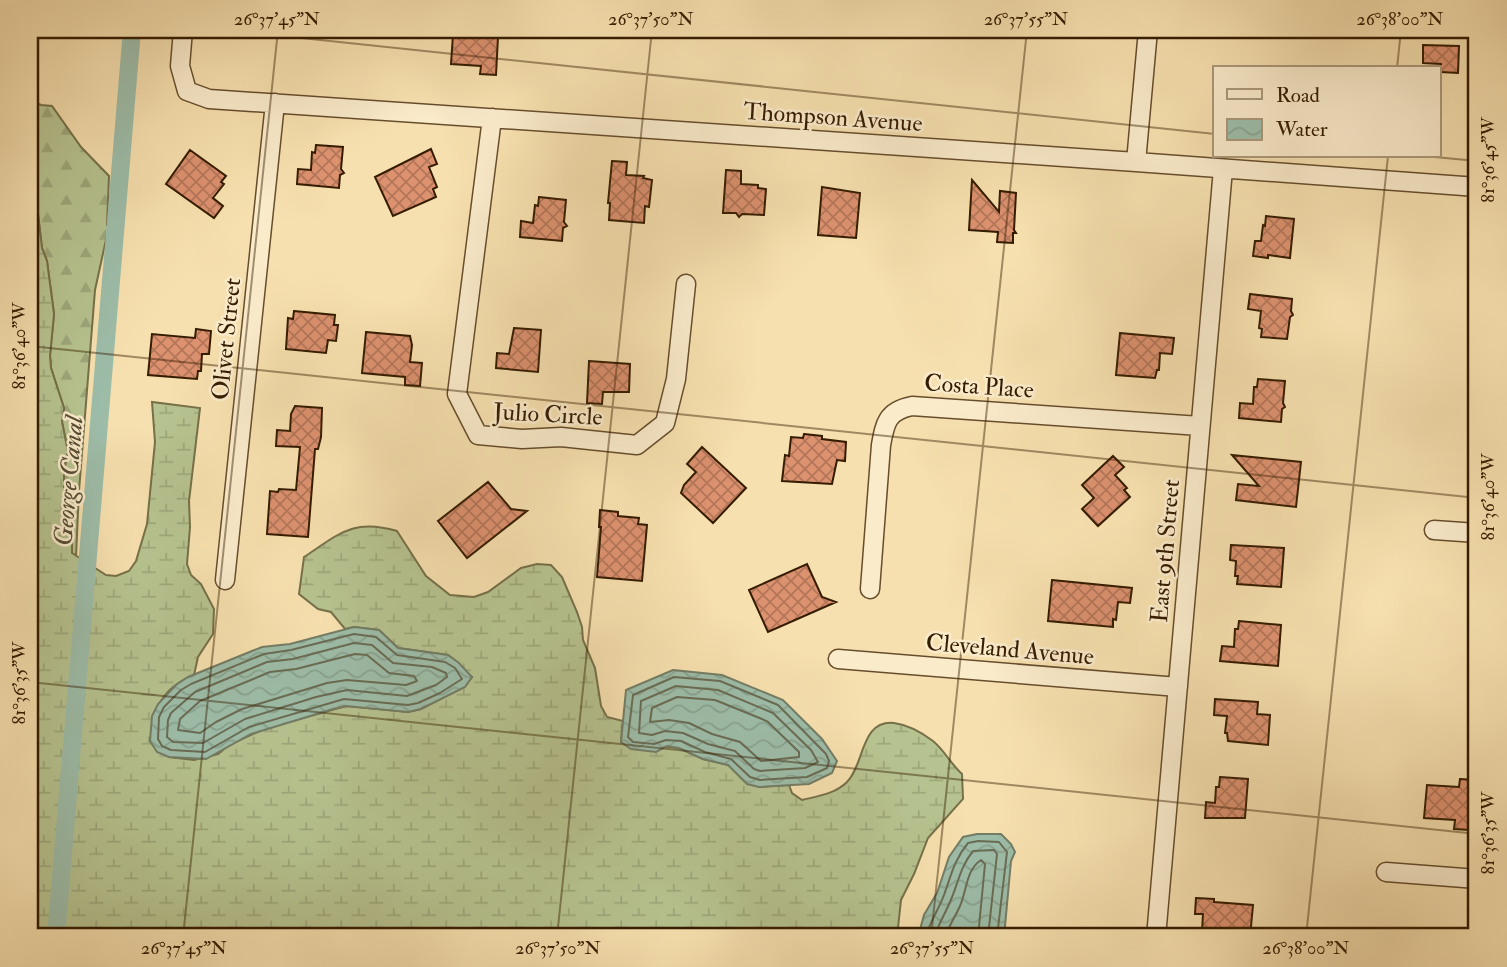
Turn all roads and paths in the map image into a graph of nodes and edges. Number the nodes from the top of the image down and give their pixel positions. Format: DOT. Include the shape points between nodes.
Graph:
graph roads {
  1 [pos="183,30"];
  2 [pos="1148,30"];
  3 [pos="275,103"];
  4 [pos="492,118"];
  5 [pos="1136,162"];
  6 [pos="1223,169"];
  7 [pos="1477,187"];
  8 [pos="686,285"];
  9 [pos="1200,426"];
  10 [pos="1434,530"];
  11 [pos="1477,533"];
  12 [pos="225,580"];
  13 [pos="870,589"];
  14 [pos="838,659"];
  15 [pos="1178,687"];
  16 [pos="1386,872"];
  17 [pos="1477,879"];
  18 [pos="1156,937"];
  1 -- 3 [label="street, Thompson Avenue" via="180,66 187,91 209,99"];
  2 -- 5 [label="street"];
  3 -- 4 [label="street, Thompson Avenue"];
  3 -- 12 [label="street, Olivet Street"];
  4 -- 5 [label="street, Thompson Avenue"];
  4 -- 8 [label="street, Julio Circle" via="457,394 478,435 637,445 665,423 676,379"];
  5 -- 6 [label="street, Thompson Avenue"];
  6 -- 7 [label="street, Thompson Avenue"];
  6 -- 9 [label="street, East 9th Street"];
  9 -- 13 [label="street, Costa Place" via="912,406 899,409 885,424 881,445"];
  9 -- 15 [label="street, East 9th Street"];
  10 -- 11 [label="street"];
  14 -- 15 [label="street, Cleveland Avenue"];
  15 -- 18 [label="street, East 9th Street"];
  16 -- 17 [label="street"];
}
